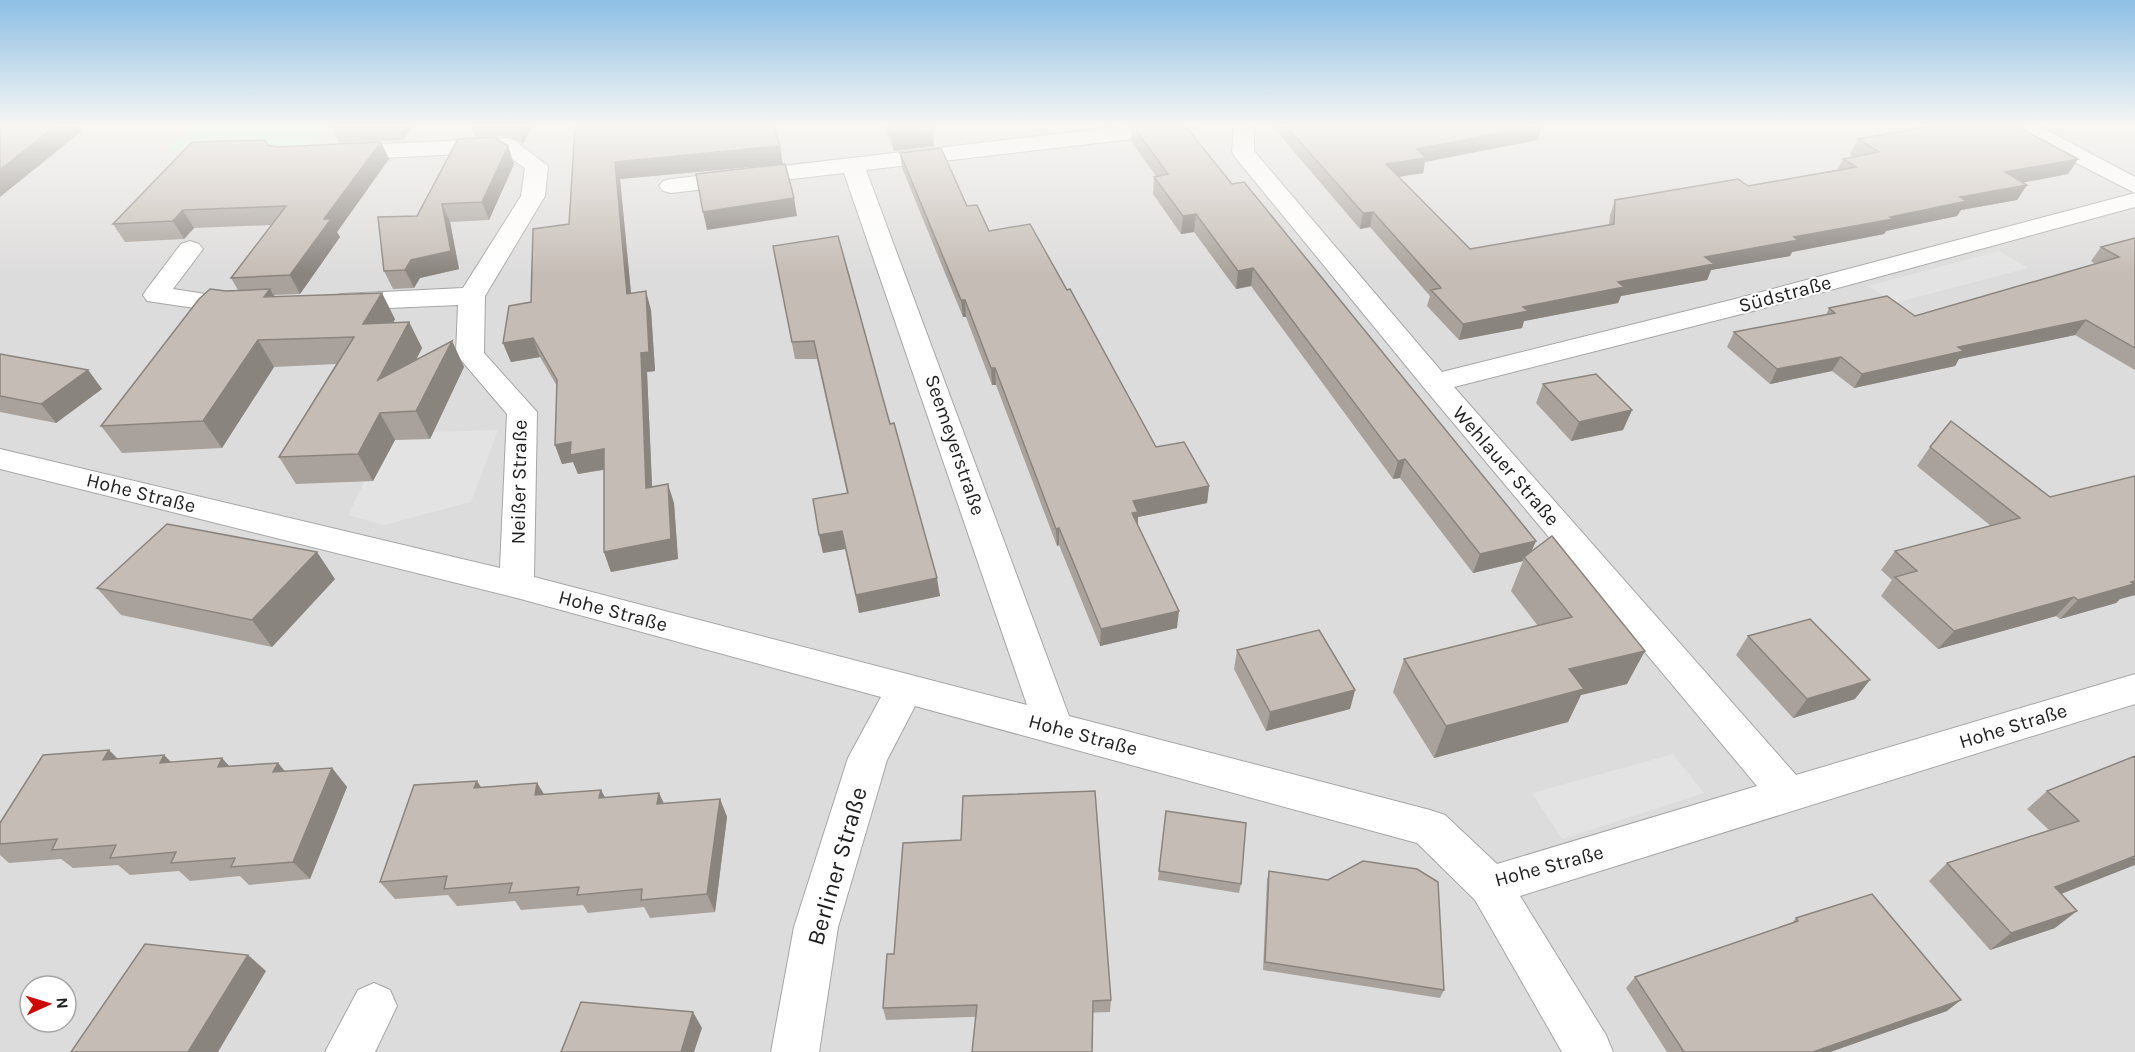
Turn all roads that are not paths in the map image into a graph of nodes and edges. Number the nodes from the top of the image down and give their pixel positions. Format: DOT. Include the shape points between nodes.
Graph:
graph roads {
  1 [pos="536,175"];
  2 [pos="766,175"];
  3 [pos="857,175"];
  4 [pos="1262,175"];
  5 [pos="2114,175"];
  6 [pos="671,186"];
  7 [pos="2135,186"];
  8 [pos="2135,200"];
  9 [pos="190,249"];
  10 [pos="472,296"];
  11 [pos="322,303"];
  12 [pos="265,306"];
  13 [pos="1435,383"];
  14 [pos="0,459"];
  15 [pos="517,585"];
  16 [pos="2135,688"];
  17 [pos="905,689"];
  18 [pos="1054,727"];
  19 [pos="1789,795"];
  20 [pos="1490,886"];
  21 [pos="374,1006"];
  22 [pos="349,1052"];
  23 [pos="795,1052"];
  24 [pos="1589,1052"];
  1 -- 10 [label="street, Neißer Straße" via="533,196"];
  2 -- 6 [label="street"];
  3 -- 18 [label="street, Seemeyerstraße"];
  4 -- 13 [label="street, Wehlauer Straße"];
  5 -- 7 [label="street"];
  8 -- 13 [label="street, Südstraße"];
  9 -- 12 [label="street" via="156,295 242,308"];
  10 -- 11 [label="street"];
  10 -- 15 [label="street, Neißer Straße" via="470,354 522,412"];
  13 -- 19 [label="street, Wehlauer Straße"];
  14 -- 15 [label="street, Hohe Straße"];
  15 -- 17 [label="street, Hohe Straße"];
  16 -- 19 [label="street, Hohe Straße"];
  17 -- 18 [label="street, Hohe Straße"];
  17 -- 23 [label="street, Berliner Straße" via="868,758 816,927"];
  18 -- 20 [label="street, Hohe Straße" via="1430,828"];
  19 -- 20 [label="street, Hohe Straße"];
  20 -- 24 [label="street"];
  21 -- 22 [label="street"];
}
